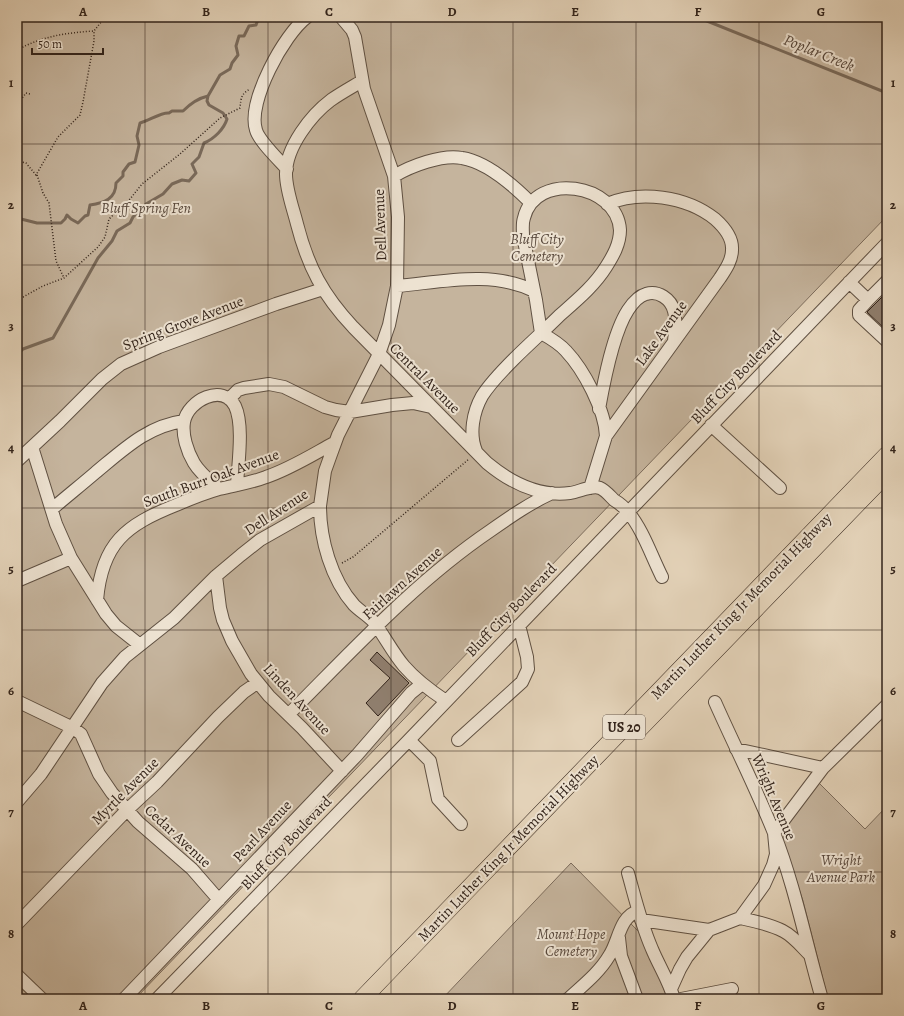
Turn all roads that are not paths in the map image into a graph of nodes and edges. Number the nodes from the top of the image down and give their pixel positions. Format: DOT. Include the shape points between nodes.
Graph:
graph roads {
  1 [pos="307,17"];
  2 [pos="340,17"];
  3 [pos="362,81"];
  4 [pos="287,169"];
  5 [pos="394,176"];
  6 [pos="531,203"];
  7 [pos="607,204"];
  8 [pos="887,243"];
  9 [pos="887,281"];
  10 [pos="849,282"];
  11 [pos="397,286"];
  12 [pos="322,289"];
  13 [pos="534,290"];
  14 [pos="868,300"];
  15 [pos="541,333"];
  16 [pos="887,341"];
  17 [pos="674,342"];
  18 [pos="379,354"];
  19 [pos="229,399"];
  20 [pos="431,406"];
  21 [pos="599,410"];
  22 [pos="350,412"];
  23 [pos="184,421"];
  24 [pos="711,425"];
  25 [pos="606,436"];
  26 [pos="334,443"];
  27 [pos="32,447"];
  28 [pos="477,453"];
  29 [pos="887,455"];
  30 [pos="17,461"];
  31 [pos="887,473"];
  32 [pos="237,485"];
  33 [pos="590,488"];
  34 [pos="780,488"];
  35 [pos="219,489"];
  36 [pos="552,494"];
  37 [pos="320,506"];
  38 [pos="52,509"];
  39 [pos="628,511"];
  40 [pos="71,558"];
  41 [pos="216,576"];
  42 [pos="662,577"];
  43 [pos="17,581"];
  44 [pos="97,600"];
  45 [pos="519,625"];
  46 [pos="377,627"];
  47 [pos="140,645"];
  48 [pos="257,683"];
  49 [pos="422,684"];
  50 [pos="17,701"];
  51 [pos="446,701"];
  52 [pos="715,702"];
  53 [pos="887,705"];
  54 [pos="289,714"];
  55 [pos="73,728"];
  56 [pos="409,740"];
  57 [pos="458,740"];
  58 [pos="736,749"];
  59 [pos="823,768"];
  60 [pos="342,771"];
  61 [pos="17,802"];
  62 [pos="127,810"];
  63 [pos="461,824"];
  64 [pos="774,833"];
  65 [pos="628,873"];
  66 [pos="219,900"];
  67 [pos="640,916"];
  68 [pos="740,918"];
  69 [pos="17,924"];
  70 [pos="709,930"];
  71 [pos="619,937"];
  72 [pos="810,955"];
  73 [pos="17,975"];
  74 [pos="732,990"];
  75 [pos="673,994"];
  76 [pos="42,999"];
  77 [pos="124,999"];
  78 [pos="157,999"];
  79 [pos="362,999"];
  80 [pos="377,999"];
  81 [pos="568,999"];
  82 [pos="637,999"];
  83 [pos="681,999"];
  84 [pos="822,999"];
  1 -- 4 [label="street" via="296,27 262,86 255,111 255,128 260,139"];
  2 -- 3 [label="street" via="355,37"];
  3 -- 4 [label="street" via="331,100 314,117 295,143"];
  3 -- 5 [label="street, Dell Avenue"];
  4 -- 12 [label="street, Central Avenue" via="287,185 305,252"];
  5 -- 6 [label="street" via="426,162 462,158 477,163 501,177"];
  5 -- 11 [label="street, Dell Avenue" via="398,217"];
  6 -- 7 [label="street" via="545,193 570,188 594,194"];
  6 -- 13 [label="street" via="524,218 523,236"];
  7 -- 15 [label="street" via="616,217 620,232 611,260 589,288"];
  7 -- 17 [label="street, Lake Avenue" via="634,197 664,198 686,203 704,211 720,223 730,236 732,251 728,265"];
  8 -- 10 [label="street, Bluff City Boulevard"];
  9 -- 14 [label="street"];
  10 -- 14 [label="street"];
  10 -- 24 [label="street, Bluff City Boulevard"];
  11 -- 13 [label="street" via="492,279"];
  11 -- 18 [label="street, Dell Avenue" via="389,325"];
  12 -- 18 [label="street, Central Avenue" via="342,316"];
  12 -- 27 [label="street, Spring Grove Avenue" via="159,347 121,364"];
  13 -- 15 [label="street"];
  14 -- 16 [label="street" via="859,310 859,315"];
  15 -- 21 [label="street" via="559,344 576,363"];
  15 -- 28 [label="street" via="500,373 482,396 473,424 473,444"];
  17 -- 21 [label="street" via="676,317 672,306 658,294 645,294 639,297 628,310 618,332"];
  17 -- 25 [label="street, Lake Avenue"];
  18 -- 20 [label="street, Central Avenue"];
  18 -- 22 [label="street, Dell Avenue"];
  19 -- 22 [label="street" via="244,388 276,384 325,407"];
  19 -- 23 [label="street" via="223,396 202,398 195,402"];
  19 -- 32 [label="street" via="236,409 239,424"];
  20 -- 22 [label="street" via="413,404"];
  20 -- 28 [label="street, Central Avenue"];
  21 -- 25 [label="street"];
  22 -- 26 [label="street, Dell Avenue"];
  23 -- 35 [label="street" via="186,444 192,458 199,470"];
  23 -- 38 [label="street" via="162,426 138,438"];
  24 -- 34 [label="street"];
  24 -- 39 [label="street, Bluff City Boulevard"];
  25 -- 33 [label="street"];
  26 -- 32 [label="street, South Burr Oak Avenue" via="280,472"];
  26 -- 37 [label="street, Dell Avenue"];
  27 -- 30 [label="street, Spring Grove Avenue"];
  27 -- 38 [label="street"];
  28 -- 36 [label="street, Central Avenue" via="506,477 529,488"];
  29 -- 79 [label="highway, Martin Luther King Jr Memorial Highway / US 20"];
  31 -- 80 [label="highway, Martin Luther King Jr Memorial Highway / US 20"];
  32 -- 35 [label="street, South Burr Oak Avenue"];
  33 -- 36 [label="street, Central Avenue"];
  33 -- 39 [label="street" via="604,490"];
  35 -- 44 [label="street, South Burr Oak Avenue" via="153,514 126,531 113,546 104,565"];
  36 -- 46 [label="street, Fairlawn Avenue" via="521,510 471,543"];
  37 -- 41 [label="street, Dell Avenue" via="260,540"];
  37 -- 46 [label="street" via="322,528 332,567 340,585 355,606"];
  38 -- 40 [label="street"];
  39 -- 42 [label="street"];
  39 -- 45 [label="street, Bluff City Boulevard"];
  40 -- 43 [label="street"];
  40 -- 44 [label="street"];
  41 -- 47 [label="street, Dell Avenue" via="174,618"];
  41 -- 48 [label="street, Linden Avenue" via="225,624"];
  44 -- 47 [label="street" via="116,626"];
  45 -- 51 [label="street, Bluff City Boulevard"];
  45 -- 57 [label="street" via="528,669 522,682"];
  46 -- 49 [label="street" via="404,666"];
  46 -- 54 [label="street, Fairlawn Avenue"];
  47 -- 55 [label="street, Dell Avenue" via="125,657 102,683"];
  48 -- 54 [label="street, Linden Avenue"];
  48 -- 62 [label="street, Myrtle Avenue" via="218,717"];
  49 -- 51 [label="street"];
  49 -- 60 [label="street, Pearl Avenue" via="405,699"];
  50 -- 55 [label="street, Cedar Avenue"];
  51 -- 56 [label="street, Bluff City Boulevard"];
  52 -- 58 [label="street, Wright Avenue"];
  53 -- 59 [label="street"];
  54 -- 60 [label="street, Linden Avenue"];
  55 -- 61 [label="street, Dell Avenue"];
  55 -- 62 [label="street, Cedar Avenue" via="81,734 104,782"];
  56 -- 63 [label="street" via="430,761 438,799"];
  56 -- 78 [label="street, Bluff City Boulevard"];
  58 -- 59 [label="street"];
  58 -- 64 [label="street, Wright Avenue"];
  59 -- 64 [label="street"];
  60 -- 66 [label="street, Pearl Avenue"];
  62 -- 66 [label="street, Cedar Avenue" via="188,865"];
  62 -- 69 [label="street, Myrtle Avenue"];
  64 -- 68 [label="street" via="776,854 773,865 764,885"];
  64 -- 72 [label="street, Wright Avenue" via="801,917"];
  65 -- 67 [label="street"];
  66 -- 77 [label="street, Pearl Avenue"];
  67 -- 70 [label="street"];
  67 -- 71 [label="street" via="634,912 627,918"];
  67 -- 75 [label="street" via="652,950"];
  68 -- 70 [label="street"];
  68 -- 72 [label="street" via="783,931"];
  70 -- 75 [label="street" via="680,969"];
  71 -- 81 [label="street" via="605,963"];
  71 -- 82 [label="street" via="621,956"];
  72 -- 84 [label="street, Wright Avenue"];
  73 -- 76 [label="street"];
  74 -- 83 [label="street"];
}
